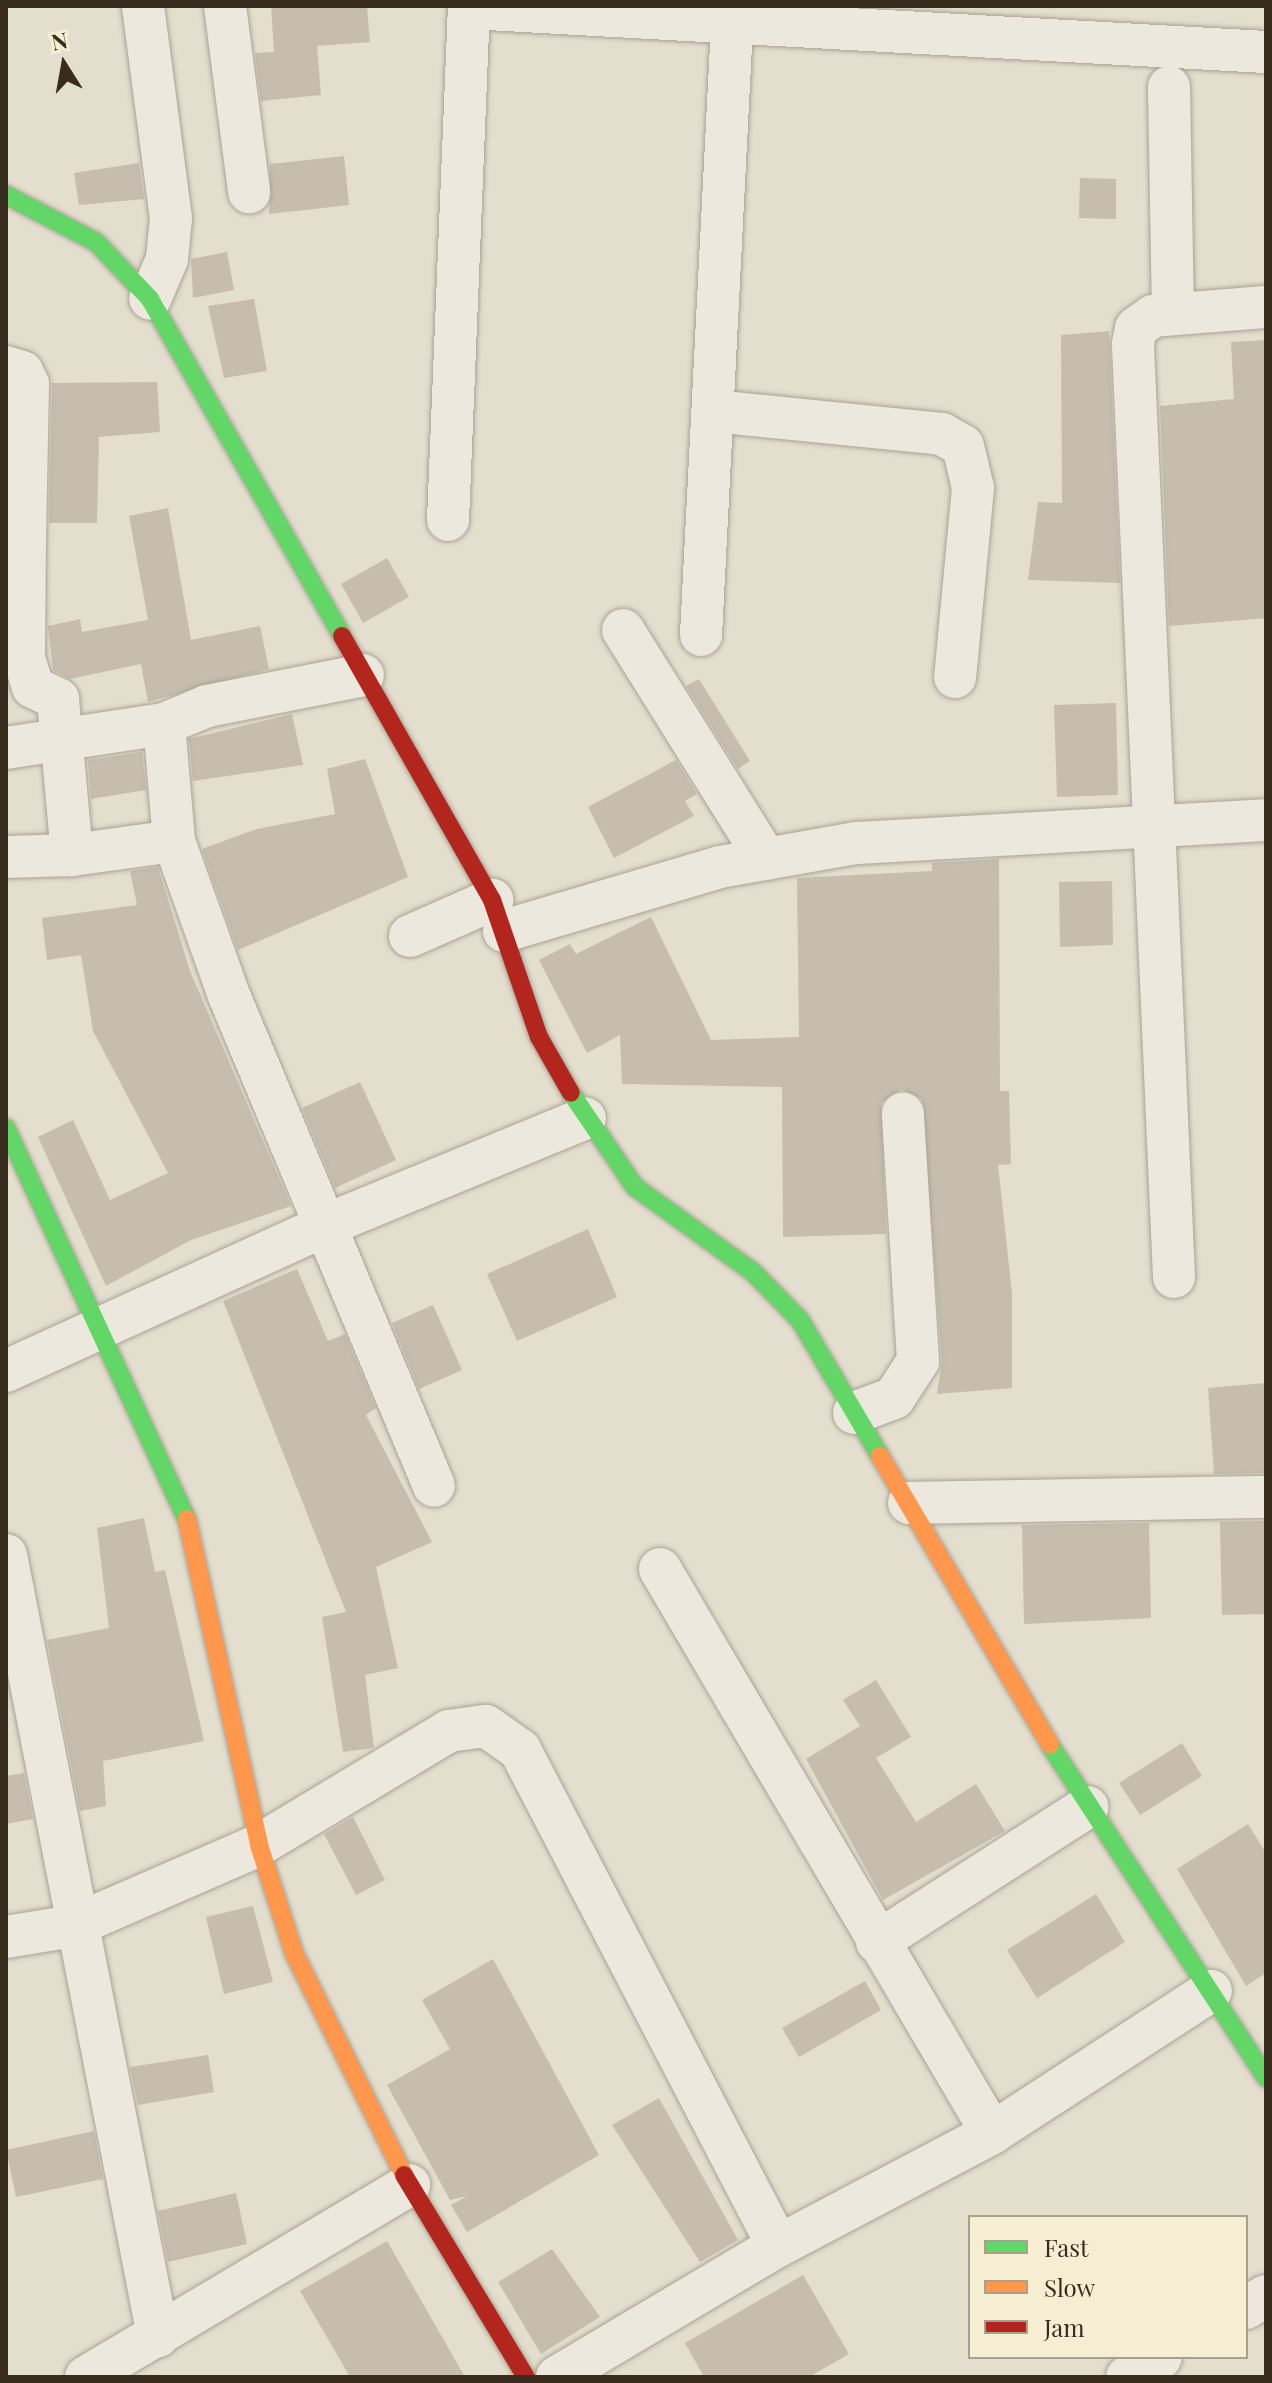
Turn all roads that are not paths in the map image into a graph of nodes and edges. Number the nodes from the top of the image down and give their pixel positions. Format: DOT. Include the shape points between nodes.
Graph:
graph roads {
  1 [pos="143,6"];
  2 [pos="225,6"];
  3 [pos="469,7"];
  4 [pos="733,15"];
  5 [pos="1266,52"];
  6 [pos="1169,87"];
  7 [pos="249,192"];
  8 [pos="6,195"];
  9 [pos="150,299"];
  10 [pos="1266,307"];
  11 [pos="1173,314"];
  12 [pos="6,367"];
  13 [pos="713,411"];
  14 [pos="448,520"];
  15 [pos="16,539"];
  16 [pos="623,630"];
  17 [pos="701,635"];
  18 [pos="363,675"];
  19 [pos="955,677"];
  20 [pos="164,724"];
  21 [pos="62,742"];
  22 [pos="6,748"];
  23 [pos="1266,820"];
  24 [pos="1151,822"];
  25 [pos="174,841"];
  26 [pos="72,855"];
  27 [pos="6,857"];
  28 [pos="766,859"];
  29 [pos="498,915"];
  30 [pos="410,936"];
  31 [pos="903,1113"];
  32 [pos="585,1118"];
  33 [pos="6,1128"];
  34 [pos="326,1225"];
  35 [pos="1174,1277"];
  36 [pos="97,1329"];
  37 [pos="6,1371"];
  38 [pos="854,1413"];
  39 [pos="434,1486"];
  40 [pos="1266,1497"];
  41 [pos="909,1503"];
  42 [pos="6,1555"];
  43 [pos="660,1569"];
  44 [pos="23,1734"];
  45 [pos="1087,1807"];
  46 [pos="259,1845"];
  47 [pos="73,1926"];
  48 [pos="6,1937"];
  49 [pos="877,1942"];
  50 [pos="1211,1991"];
  51 [pos="1266,2078"];
  52 [pos="992,2133"];
  53 [pos="409,2185"];
  54 [pos="778,2246"];
  55 [pos="1266,2296"];
  56 [pos="1248,2307"];
  57 [pos="158,2336"];
  58 [pos="1158,2359"];
  59 [pos="86,2377"];
  60 [pos="526,2377"];
  61 [pos="557,2377"];
  62 [pos="1127,2377"];
  1 -- 9 [label="street" via="171,218 167,259"];
  2 -- 7 [label="street"];
  3 -- 4 [label="street"];
  3 -- 14 [label="street"];
  4 -- 5 [label="street"];
  4 -- 13 [label="street"];
  6 -- 11 [label="street"];
  8 -- 9 [label="street" via="96,242"];
  9 -- 18 [label="street"];
  10 -- 11 [label="street"];
  11 -- 24 [label="street" via="1153,316 1136,328 1133,344"];
  12 -- 15 [label="street" via="22,372 28,384"];
  13 -- 17 [label="street"];
  13 -- 19 [label="street" via="942,434 963,446 973,488"];
  15 -- 21 [label="street" via="24,658 33,687 58,699"];
  16 -- 28 [label="street"];
  18 -- 20 [label="street" via="207,706"];
  18 -- 29 [label="street"];
  20 -- 21 [label="street"];
  20 -- 25 [label="street"];
  21 -- 22 [label="street"];
  21 -- 26 [label="street"];
  23 -- 24 [label="street"];
  24 -- 28 [label="street" via="856,843"];
  24 -- 35 [label="street"];
  25 -- 26 [label="street"];
  25 -- 34 [label="street" via="228,993"];
  26 -- 27 [label="street"];
  28 -- 29 [label="street"];
  29 -- 30 [label="street"];
  29 -- 32 [label="street" via="539,1037"];
  31 -- 38 [label="street" via="918,1361 894,1398"];
  32 -- 34 [label="street"];
  32 -- 38 [label="street" via="635,1187 753,1272 800,1320"];
  33 -- 36 [label="street"];
  34 -- 36 [label="street"];
  34 -- 39 [label="street"];
  36 -- 37 [label="street"];
  36 -- 46 [label="street" via="140,1406 187,1519"];
  38 -- 41 [label="street"];
  40 -- 41 [label="street"];
  41 -- 45 [label="street"];
  42 -- 44 [label="street"];
  43 -- 49 [label="street"];
  44 -- 47 [label="street"];
  45 -- 49 [label="street"];
  45 -- 50 [label="street"];
  46 -- 47 [label="street"];
  46 -- 53 [label="street" via="324,2025"];
  46 -- 54 [label="street" via="449,1731 486,1726 520,1750"];
  47 -- 48 [label="street"];
  47 -- 57 [label="street"];
  49 -- 52 [label="street"];
  50 -- 51 [label="street"];
  50 -- 52 [label="street"];
  52 -- 54 [label="street"];
  53 -- 57 [label="street"];
  53 -- 60 [label="street"];
  54 -- 61 [label="street"];
  55 -- 56 [label="street"];
  57 -- 59 [label="street"];
  58 -- 62 [label="street"];
}
